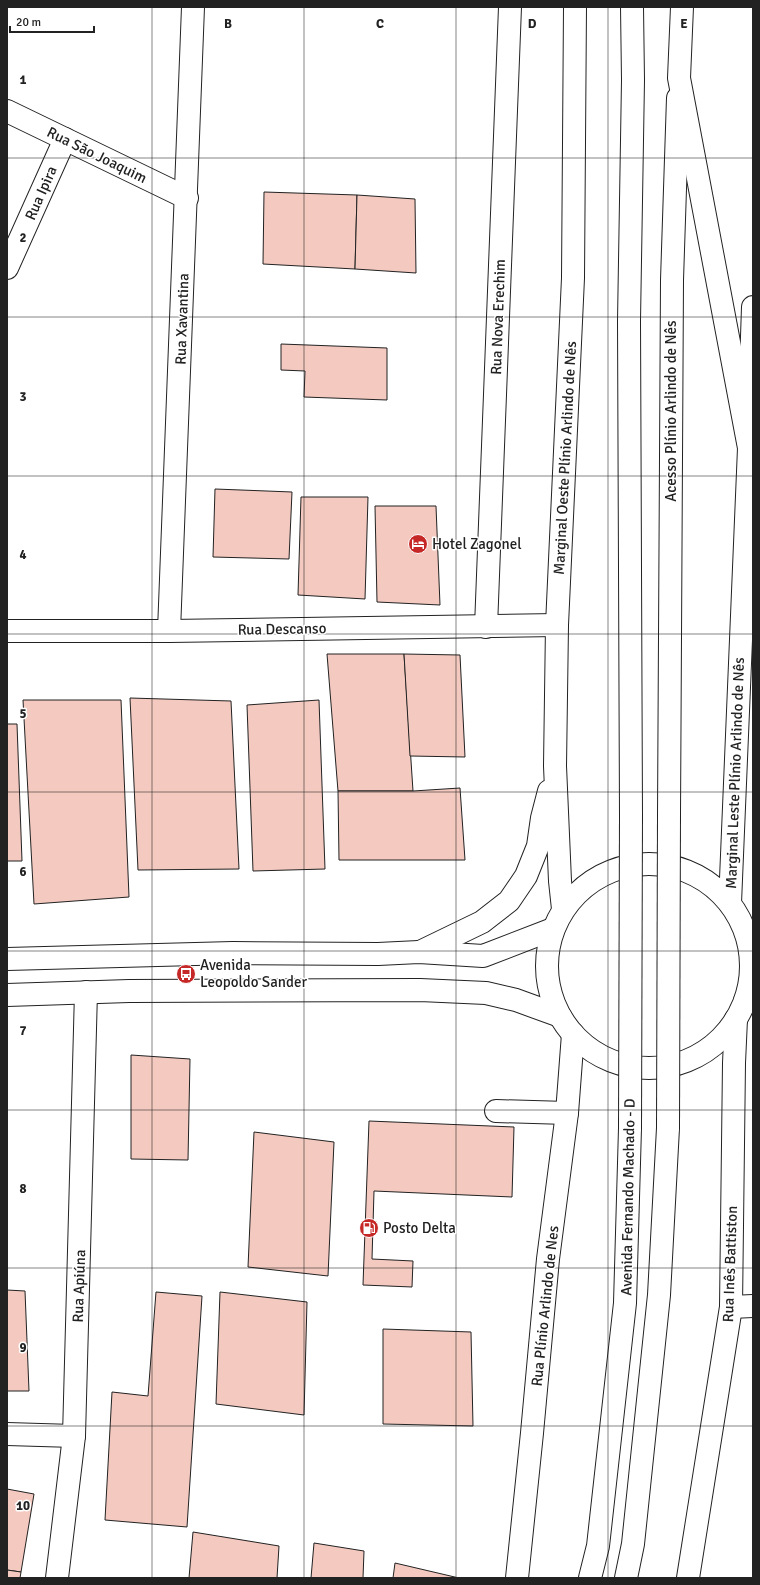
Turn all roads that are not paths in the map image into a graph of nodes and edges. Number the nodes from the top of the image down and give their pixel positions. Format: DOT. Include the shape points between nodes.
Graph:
graph roads {
  1 [pos="193,7"];
  2 [pos="510,7"];
  3 [pos="575,7"];
  4 [pos="632,7"];
  5 [pos="682,7"];
  6 [pos="679,78"];
  7 [pos="7,111"];
  8 [pos="65,139"];
  9 [pos="187,198"];
  10 [pos="7,268"];
  11 [pos="753,307"];
  12 [pos="751,448"];
  13 [pos="557,625"];
  14 [pos="486,626"];
  15 [pos="7,631"];
  16 [pos="169,631"];
  17 [pos="555,766"];
  18 [pos="730,903"];
  19 [pos="563,909"];
  20 [pos="553,929"];
  21 [pos="750,936"];
  22 [pos="419,952"];
  23 [pos="7,959"];
  24 [pos="86,992"];
  25 [pos="7,995"];
  26 [pos="745,1006"];
  27 [pos="560,1016"];
  28 [pos="573,1034"];
  29 [pos="496,1111"];
  30 [pos="567,1113"];
  31 [pos="753,1306"];
  32 [pos="731,1307"];
  33 [pos="7,1434"];
  34 [pos="74,1436"];
  35 [pos="58,1578"];
  36 [pos="516,1578"];
  37 [pos="590,1578"];
  38 [pos="626,1578"];
  39 [pos="688,1578"];
  1 -- 9 [label="main road, Rua Xavantina"];
  2 -- 14 [label="main road, Rua Nova Erechim"];
  3 -- 13 [label="main road, Marginal Oeste Plínio Arlindo de Nês" via="573,278"];
  4 -- 37 [label="main road, Avenida Fernando Machado - D, bridge" via="629,321 630,1128 625,1302 598,1546"];
  5 -- 6 [label="main road, Acesso Plínio Arlindo de Nês"];
  6 -- 12 [label="main road"];
  6 -- 38 [label="main road, Acesso Plínio Arlindo de Nês, bridge" via="672,280 668,1128 659,1295 633,1544"];
  7 -- 8 [label="main road, Rua São Joaquim"];
  8 -- 9 [label="main road, Rua São Joaquim"];
  8 -- 10 [label="main road, Rua Ipira"];
  9 -- 16 [label="main road, Rua Xavantina"];
  11 -- 12 [label="main road, Marginal Leste Plínio Arlindo de Nês"];
  12 -- 18 [label="main road, Marginal Leste Plínio Arlindo de Nês"];
  13 -- 14 [label="main road, Rua Descanso"];
  13 -- 17 [label="main road, Marginal Oeste Plínio Arlindo de Nês"];
  14 -- 16 [label="main road, Rua Descanso"];
  15 -- 16 [label="main road, Rua Descanso"];
  17 -- 19 [label="main road, Marginal Oeste Plínio Arlindo de Nês"];
  17 -- 22 [label="main road" via="538,846 526,876 509,902 482,922"];
  18 -- 19 [label="main road" via="698,876 679,868 638,864 616,869 596,878 577,892"];
  18 -- 21 [label="main road"];
  19 -- 20 [label="main road"];
  20 -- 22 [label="main road" via="482,956"];
  20 -- 27 [label="main road" via="547,973 551,995"];
  21 -- 26 [label="main road" via="750,983"];
  22 -- 23 [label="main road" via="233,953"];
  24 -- 25 [label="main road"];
  24 -- 27 [label="main road" via="486,992"];
  24 -- 34 [label="main road, Rua Apiúna"];
  26 -- 28 [label="main road" via="724,1035 710,1048 680,1063 654,1068 631,1067 610,1060 590,1049"];
  26 -- 32 [label="main road, Rua Inês Battiston" via="734,1063"];
  27 -- 28 [label="main road"];
  28 -- 30 [label="main road, Rua Plínio Arlindo de Nes"];
  29 -- 30 [label="main road"];
  30 -- 36 [label="main road, Rua Plínio Arlindo de Nes" via="548,1259"];
  31 -- 32 [label="main road"];
  32 -- 39 [label="main road, Rua Inês Battiston"];
  33 -- 34 [label="main road"];
  34 -- 35 [label="main road, Rua Apiúna"];
}
